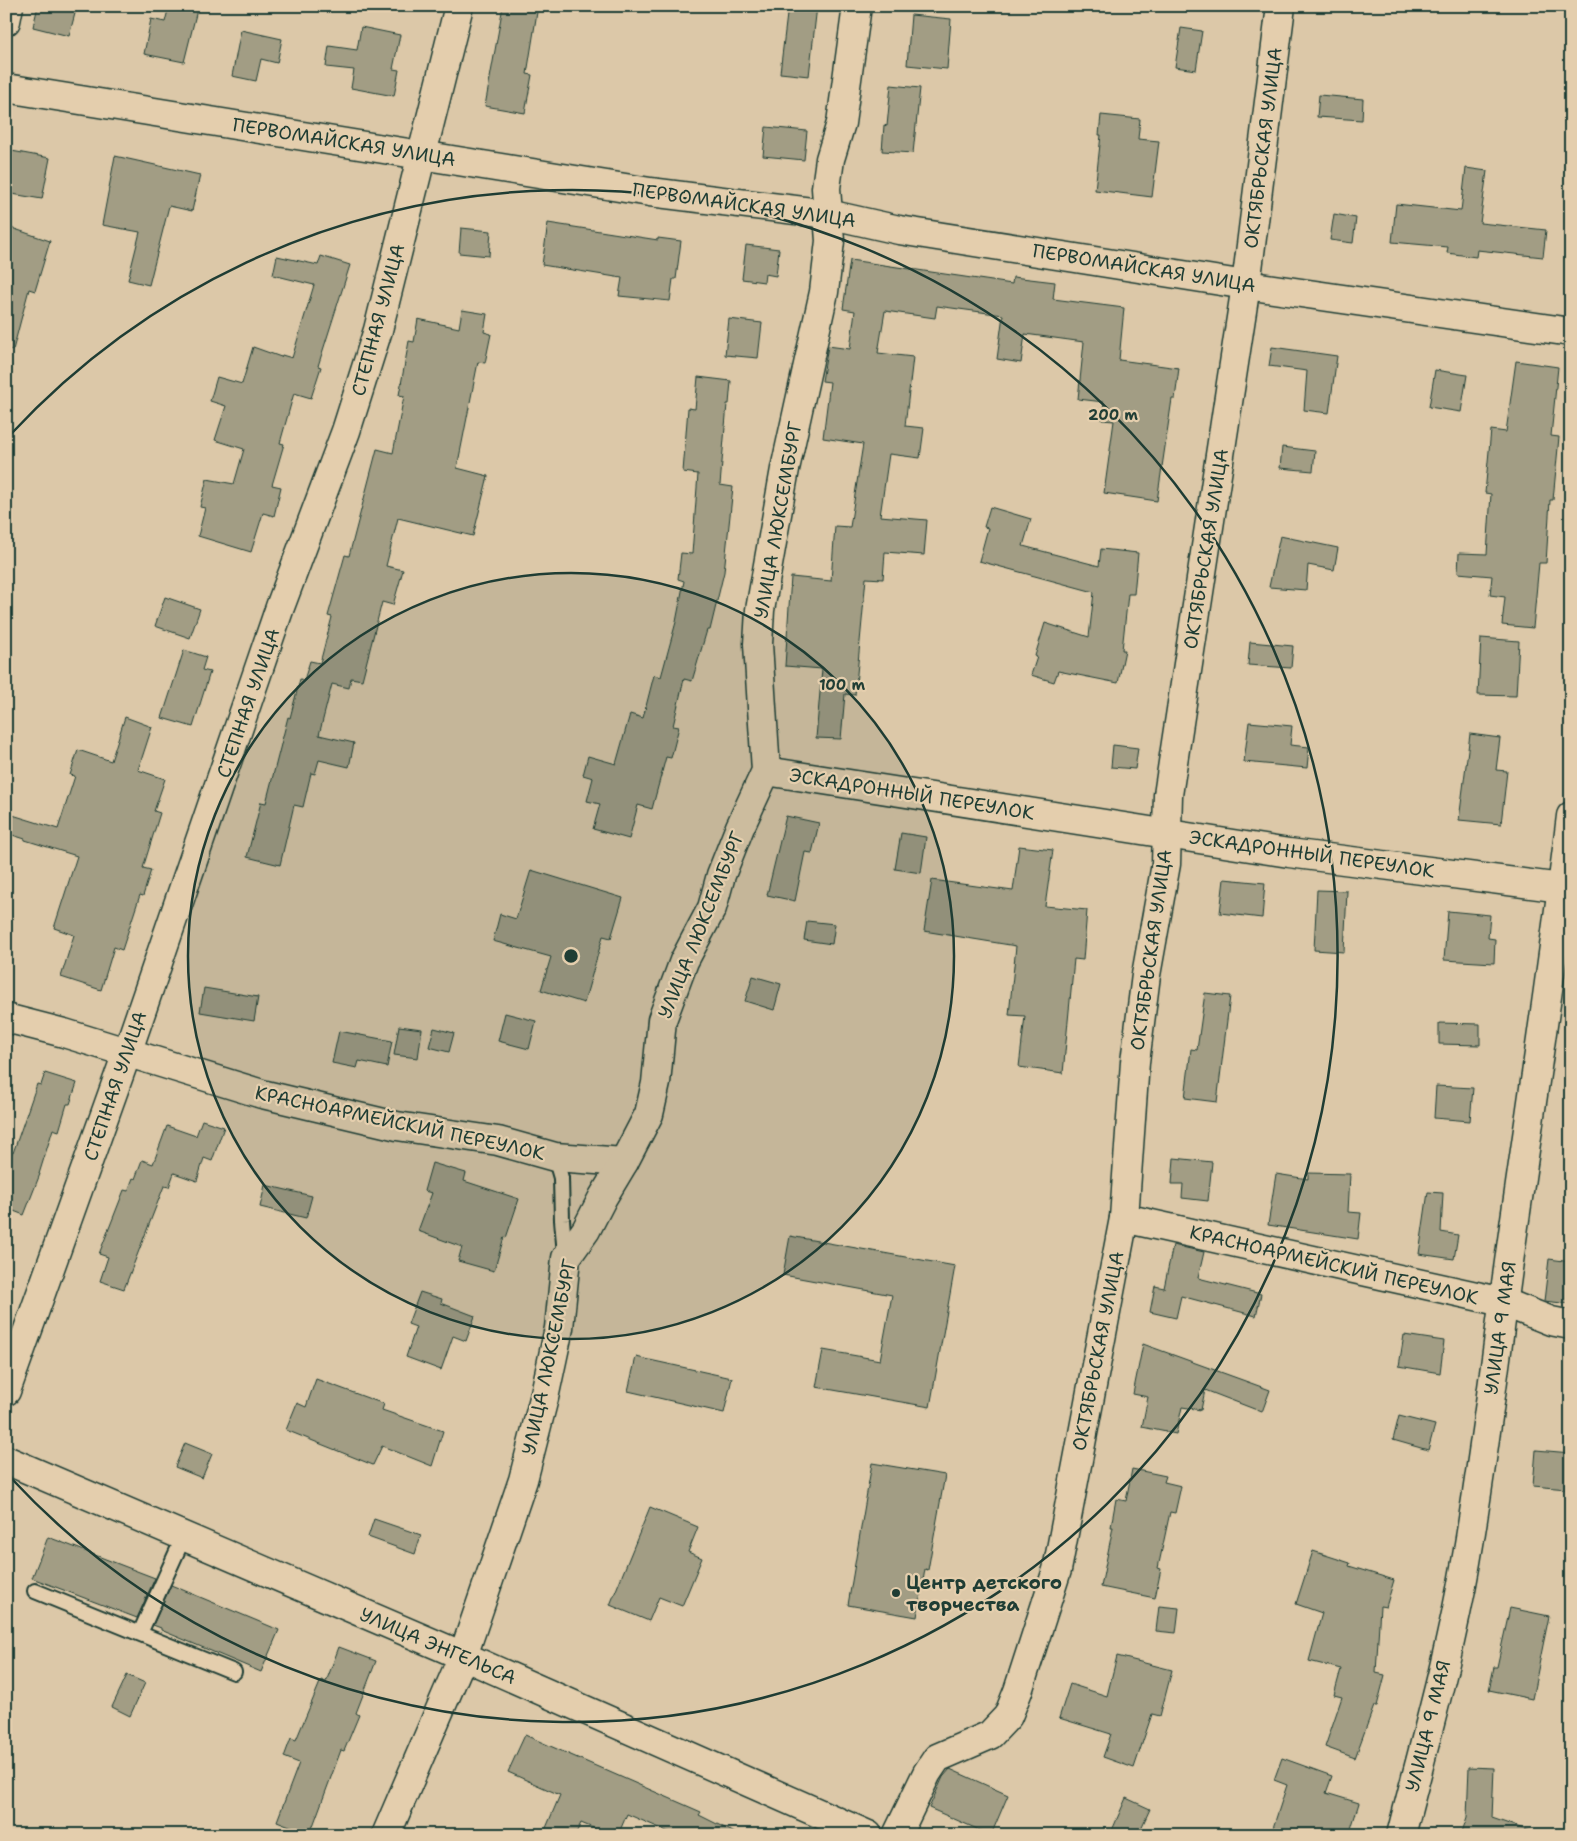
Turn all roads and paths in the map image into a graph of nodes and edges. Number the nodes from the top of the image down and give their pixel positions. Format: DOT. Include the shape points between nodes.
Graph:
graph roads {
  1 [pos="9,6"];
  2 [pos="459,6"];
  3 [pos="856,6"];
  4 [pos="1281,6"];
  5 [pos="6,21"];
  6 [pos="6,88"];
  7 [pos="420,155"];
  8 [pos="828,214"];
  9 [pos="1246,284"];
  10 [pos="1571,332"];
  11 [pos="766,771"];
  12 [pos="1571,816"];
  13 [pos="1167,834"];
  14 [pos="1562,888"];
  15 [pos="6,1018"];
  16 [pos="128,1052"];
  17 [pos="555,1157"];
  18 [pos="624,1162"];
  19 [pos="1124,1218"];
  20 [pos="566,1258"];
  21 [pos="1503,1302"];
  22 [pos="1571,1325"];
  23 [pos="6,1391"];
  24 [pos="6,1460"];
  25 [pos="184,1536"];
  26 [pos="35,1591"];
  27 [pos="140,1633"];
  28 [pos="463,1656"];
  29 [pos="234,1672"];
  30 [pos="386,1835"];
  31 [pos="868,1835"];
  32 [pos="897,1835"];
  33 [pos="1400,1835"];
  1 -- 5 [label="street"];
  2 -- 7 [label="street, СТЕПНАЯ УЛИЦА"];
  3 -- 8 [label="street, УЛИЦА ЛЮКСЕМБУРГ" via="841,123 830,159 826,188"];
  4 -- 9 [label="street, ОКТЯБРЬСКАЯ УЛИЦА"];
  6 -- 7 [label="street, ПЕРВОМАЙСКАЯ УЛИЦА"];
  7 -- 8 [label="street, ПЕРВОМАЙСКАЯ УЛИЦА" via="650,192"];
  7 -- 16 [label="street, СТЕПНАЯ УЛИЦА" via="378,330 346,431 280,608"];
  8 -- 9 [label="street, ПЕРВОМАЙСКАЯ УЛИЦА" via="899,230"];
  8 -- 11 [label="street, УЛИЦА ЛЮКСЕМБУРГ" via="830,241 824,292 784,469 760,610 758,644"];
  9 -- 10 [label="street, ПЕРВОМАЙСКАЯ УЛИЦА"];
  9 -- 13 [label="street, ОКТЯБРЬСКАЯ УЛИЦА" via="1168,795"];
  11 -- 13 [label="street, ЭСКАДРОННЫЙ ПЕРЕУЛОК"];
  11 -- 18 [label="street, УЛИЦА ЛЮКСЕМБУРГ" via="721,875 712,908 684,961 662,1020 656,1083 648,1114"];
  12 -- 14 [label="street, УЛИЦА 9 МАЯ"];
  13 -- 14 [label="street, ЭСКАДРОННЫЙ ПЕРЕУЛОК"];
  13 -- 19 [label="street, ОКТЯБРЬСКАЯ УЛИЦА" via="1166,864 1146,975 1135,1062"];
  14 -- 21 [label="street, УЛИЦА 9 МАЯ"];
  15 -- 16 [label="street, КРАСНОАРМЕЙСКИЙ ПЕРЕУЛОК"];
  16 -- 17 [label="street, КРАСНОАРМЕЙСКИЙ ПЕРЕУЛОК" via="280,1098 397,1126 498,1142"];
  16 -- 23 [label="street, СТЕПНАЯ УЛИЦА"];
  17 -- 18 [label="street, КРАСНОАРМЕЙСКИЙ ПЕРЕУЛОК"];
  17 -- 20 [label="lane" via="561,1178"];
  18 -- 20 [label="street, УЛИЦА ЛЮКСЕМБУРГ" via="586,1230"];
  19 -- 21 [label="street, КРАСНОАРМЕЙСКИЙ ПЕРЕУЛОК"];
  19 -- 32 [label="street, ОКТЯБРЬСКАЯ УЛИЦА" via="1056,1570 1018,1691 1008,1716 990,1735 937,1758"];
  20 -- 28 [label="street, УЛИЦА ЛЮКСЕМБУРГ" via="559,1328 526,1471"];
  21 -- 22 [label="street, КРАСНОАРМЕЙСКИЙ ПЕРЕУЛОК" via="1551,1321"];
  21 -- 33 [label="street, УЛИЦА 9 МАЯ" via="1466,1564 1447,1653"];
  24 -- 25 [label="street, УЛИЦА ЭНГЕЛЬСА"];
  25 -- 27 [label="lane"];
  25 -- 28 [label="street, УЛИЦА ЭНГЕЛЬСА"];
  26 -- 27 [label="lane"];
  27 -- 29 [label="lane"];
  28 -- 30 [label="street, УЛИЦА ЛЮКСЕМБУРГ"];
  28 -- 31 [label="street, УЛИЦА ЭНГЕЛЬСА"];
}
